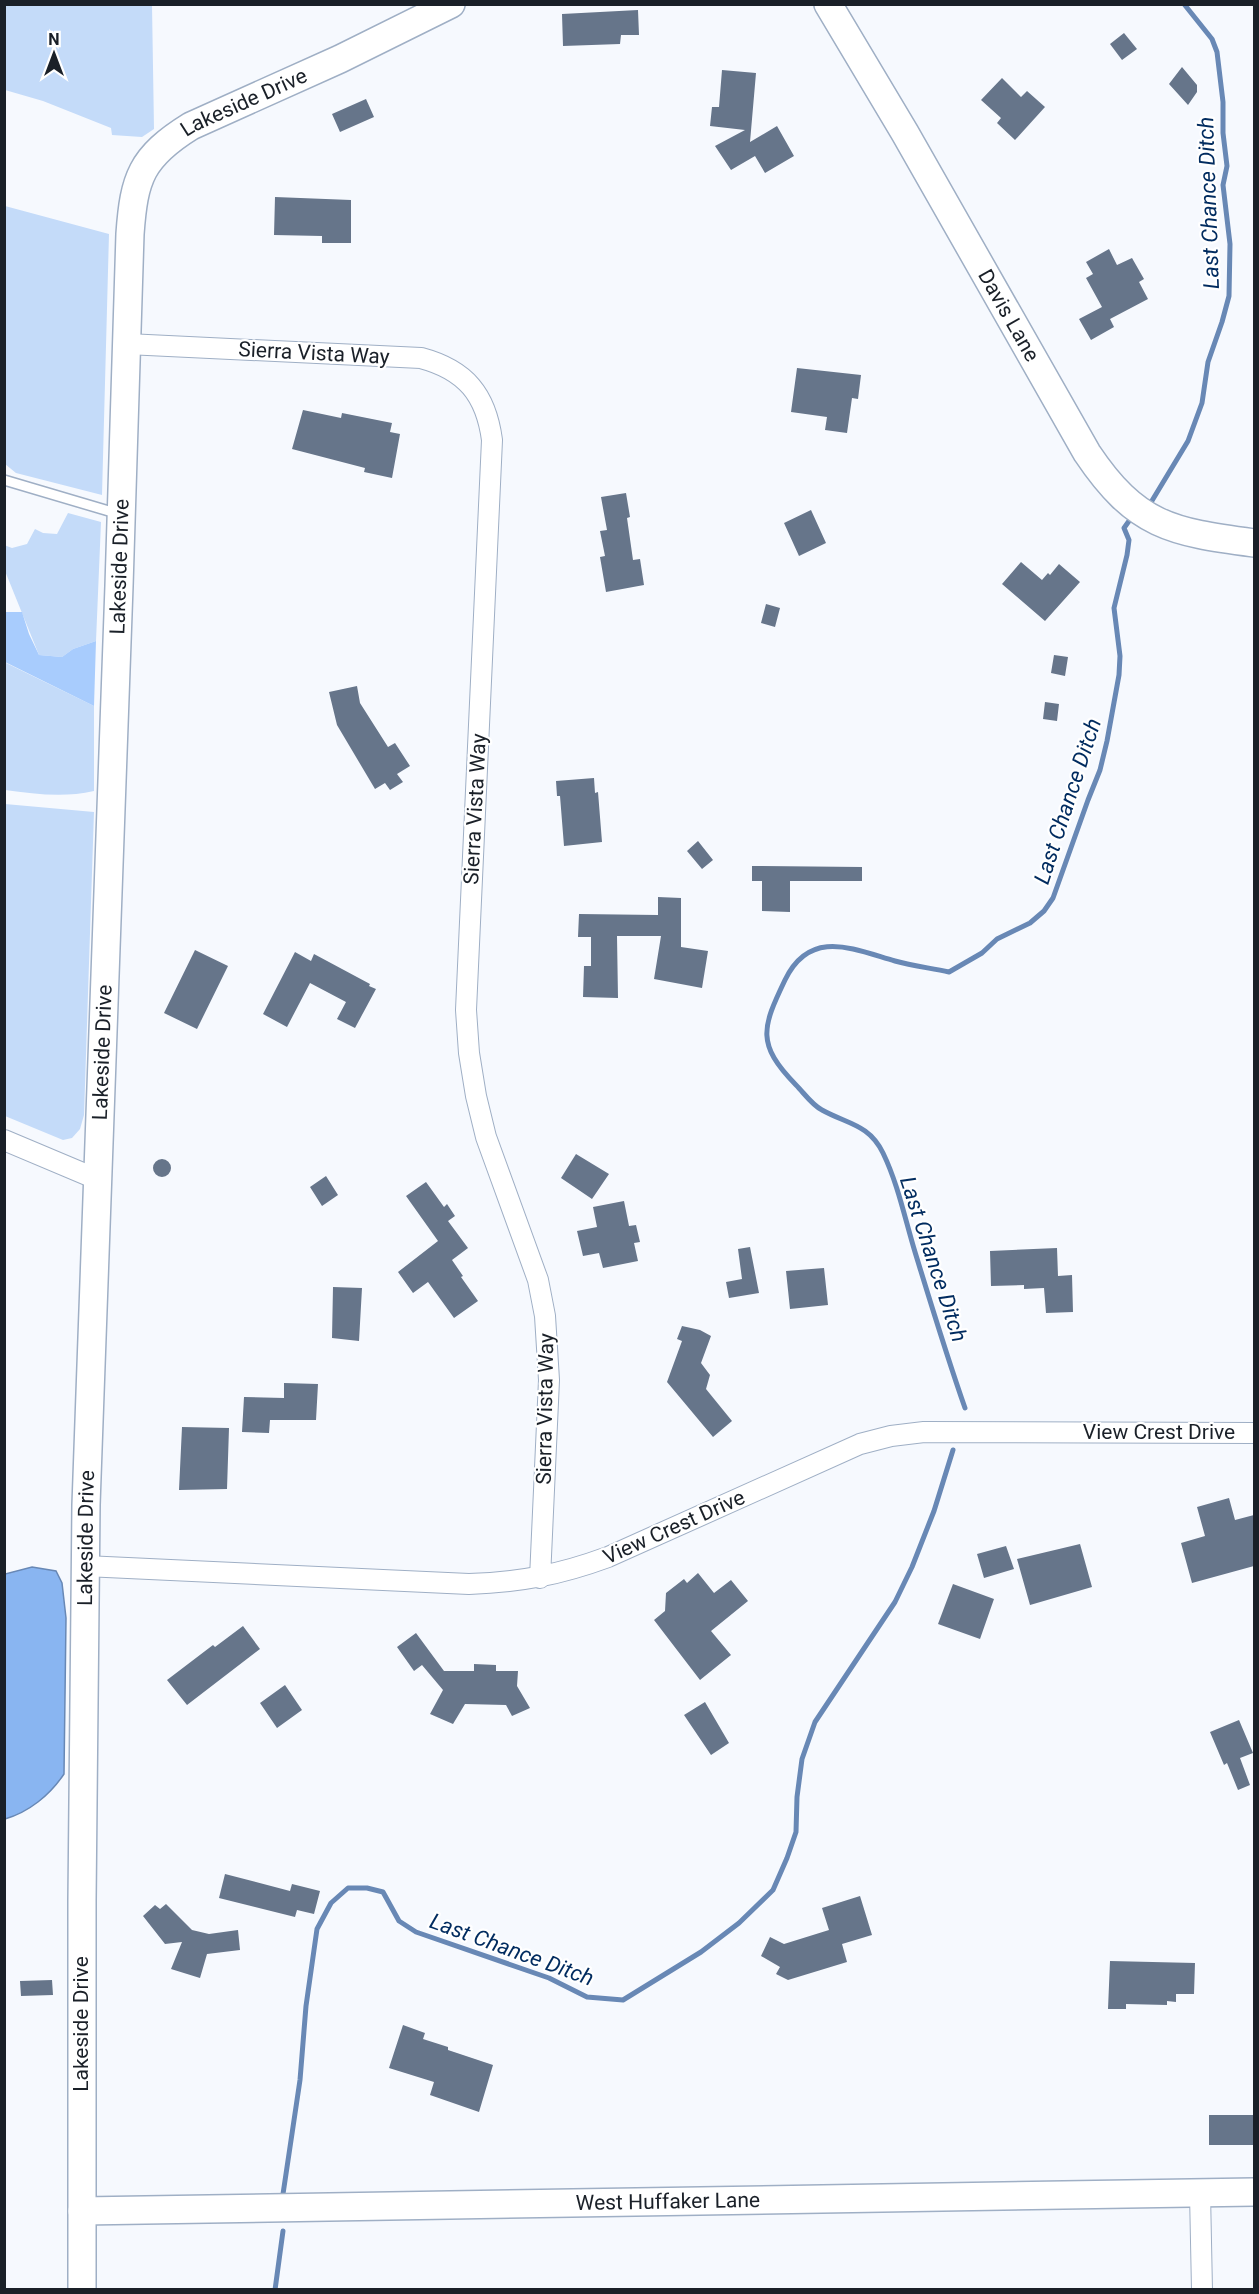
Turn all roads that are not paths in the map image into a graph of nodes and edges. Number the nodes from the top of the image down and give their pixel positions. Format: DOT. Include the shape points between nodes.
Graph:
graph roads {
  1 [pos="451,4"];
  2 [pos="828,4"];
  3 [pos="127,344"];
  4 [pos="4,480"];
  5 [pos="122,515"];
  6 [pos="1254,543"];
  7 [pos="4,1140"];
  8 [pos="99,1180"];
  9 [pos="1254,1432"];
  10 [pos="85,1566"];
  11 [pos="540,1578"];
  12 [pos="1254,2192"];
  13 [pos="1200,2193"];
  14 [pos="82,2211"];
  15 [pos="82,2289"];
  16 [pos="1202,2289"];
  1 -- 3 [label="street, Lakeside Drive" via="212,115 174,137 153,155 138,179 133,203"];
  2 -- 6 [label="street, Davis Lane" via="1107,482 1132,506 1166,526 1191,534"];
  3 -- 5 [label="street, Lakeside Drive"];
  3 -- 11 [label="street, Sierra Vista Way" via="422,358 449,368 471,386 490,422 466,1010 469,1053 486,1137 537,1280 545,1317 549,1380"];
  4 -- 5 [label="lane"];
  5 -- 8 [label="street, Lakeside Drive"];
  7 -- 8 [label="street"];
  8 -- 10 [label="street, Lakeside Drive"];
  9 -- 11 [label="street, View Crest Drive" via="924,1432 891,1436 860,1444 608,1557"];
  10 -- 11 [label="street, View Crest Drive" via="469,1584"];
  10 -- 14 [label="street, Lakeside Drive"];
  12 -- 13 [label="street, West Huffaker Lane"];
  13 -- 14 [label="street, West Huffaker Lane"];
  13 -- 16 [label="street"];
  14 -- 15 [label="street, Lakeside Drive"];
}
